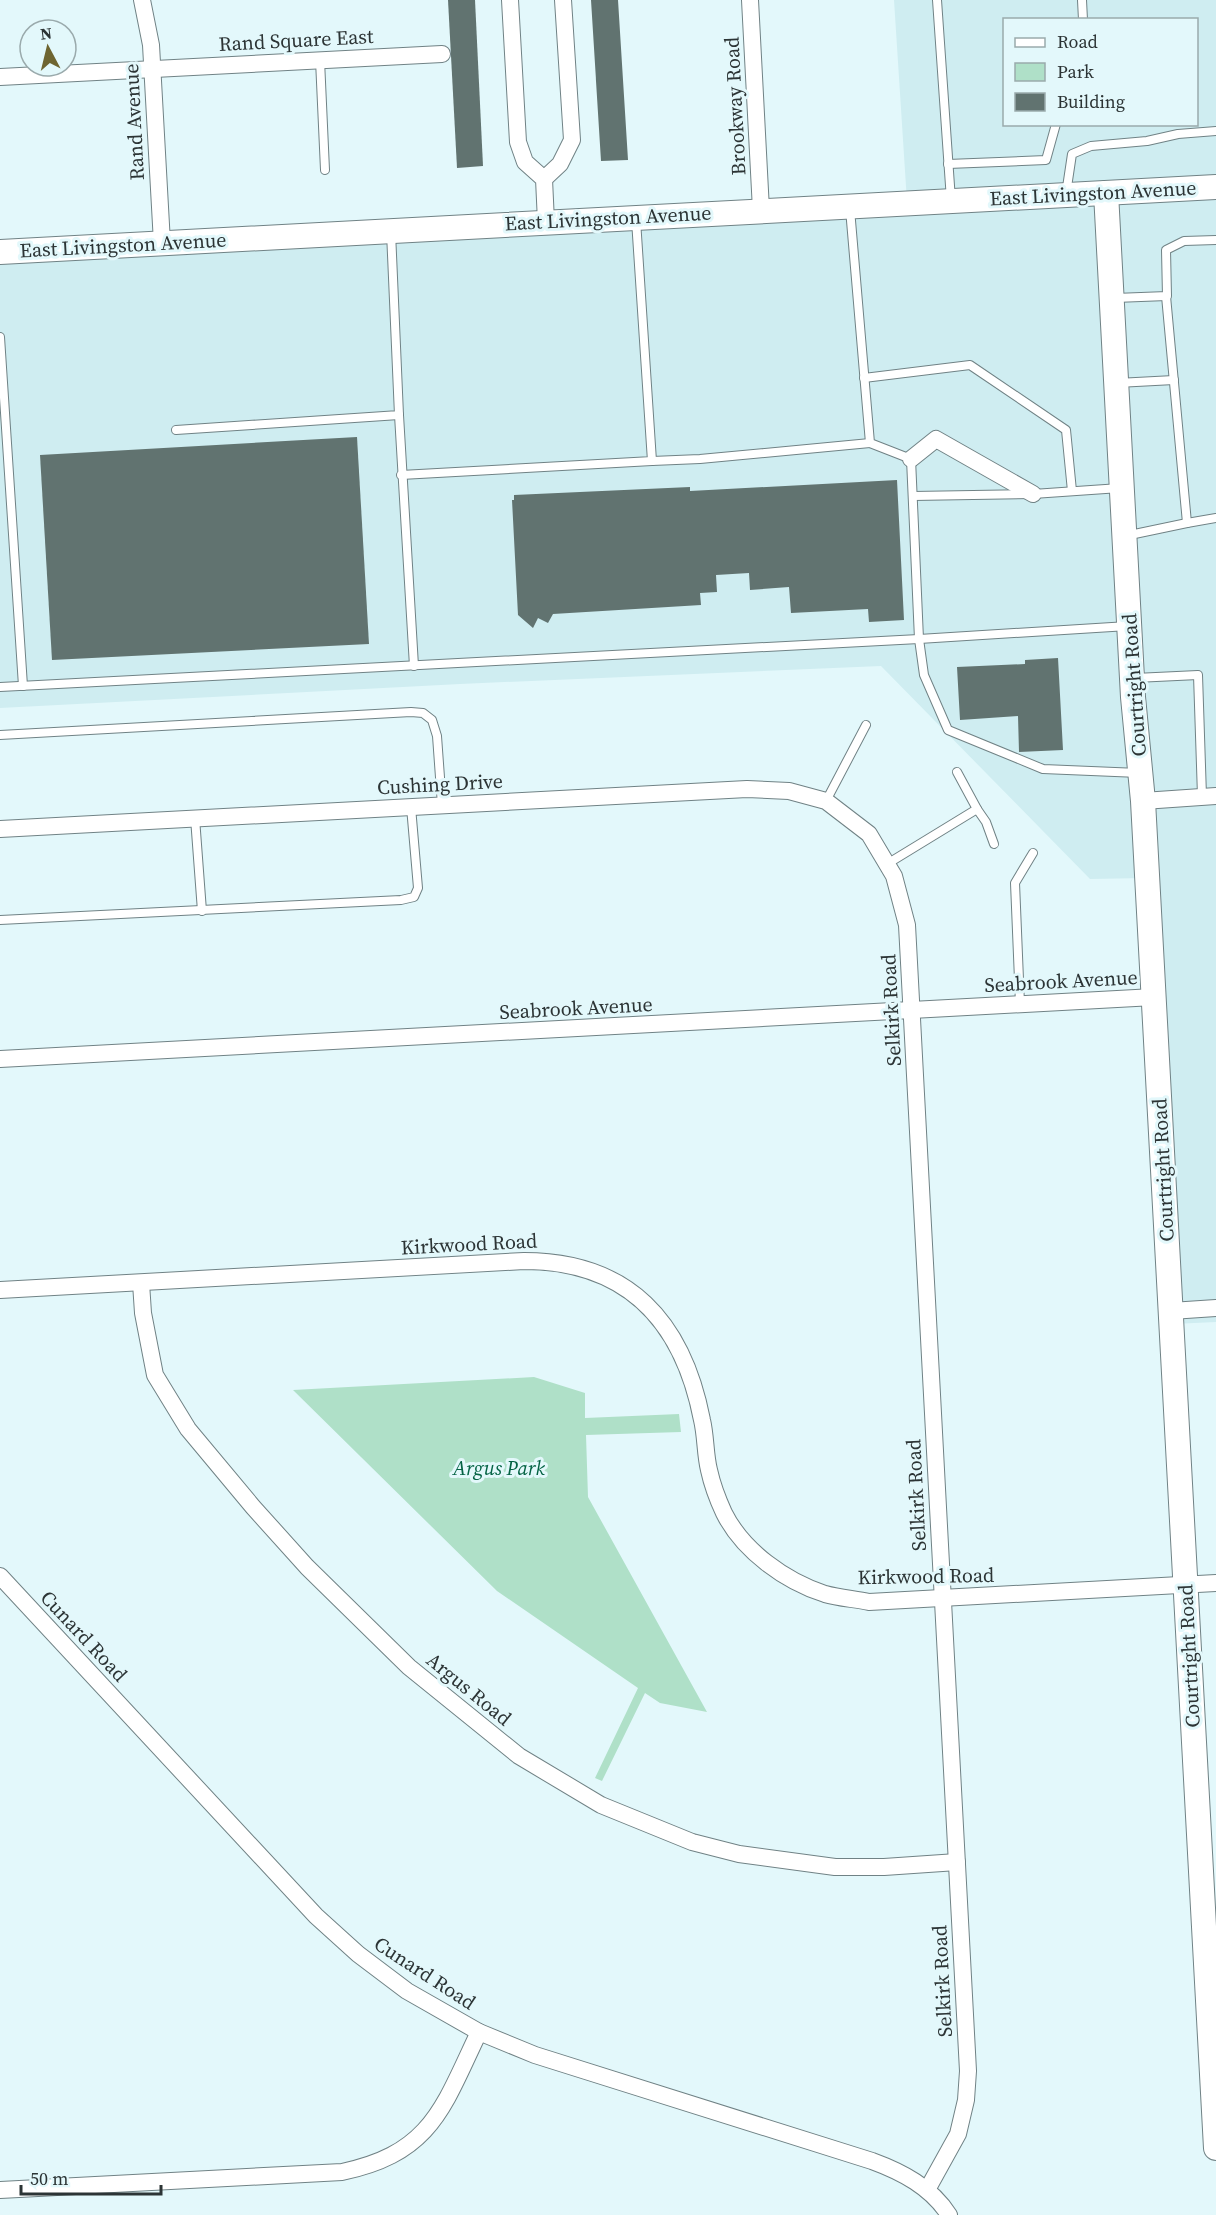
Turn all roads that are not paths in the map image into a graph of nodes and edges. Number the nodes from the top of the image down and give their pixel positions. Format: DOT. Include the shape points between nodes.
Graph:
graph roads {
  1 [pos="142,0"];
  2 [pos="510,0"];
  3 [pos="563,0"];
  4 [pos="750,0"];
  5 [pos="937,0"];
  6 [pos="1082,0"];
  7 [pos="1083,18"];
  8 [pos="442,54"];
  9 [pos="320,60"];
  10 [pos="153,68"];
  11 [pos="0,77"];
  12 [pos="1055,126"];
  13 [pos="1216,131"];
  14 [pos="948,164"];
  15 [pos="325,170"];
  16 [pos="544,179"];
  17 [pos="1216,187"];
  18 [pos="1106,193"];
  19 [pos="1066,195"];
  20 [pos="951,200"];
  21 [pos="850,206"];
  22 [pos="761,210"];
  23 [pos="635,217"];
  24 [pos="546,222"];
  25 [pos="391,230"];
  26 [pos="1216,240"];
  27 [pos="162,243"];
  28 [pos="0,252"];
  29 [pos="1166,296"];
  30 [pos="1111,298"];
  31 [pos="0,337"];
  32 [pos="864,378"];
  33 [pos="1174,380"];
  34 [pos="1116,383"];
  35 [pos="399,415"];
  36 [pos="176,430"];
  37 [pos="3,439"];
  38 [pos="870,443"];
  39 [pos="911,459"];
  40 [pos="652,461"];
  41 [pos="401,475"];
  42 [pos="1122,488"];
  43 [pos="1072,491"];
  44 [pos="1033,494"];
  45 [pos="913,496"];
  46 [pos="1216,518"];
  47 [pos="1187,523"];
  48 [pos="1125,536"];
  49 [pos="1130,626"];
  50 [pos="919,639"];
  51 [pos="414,666"];
  52 [pos="1132,678"];
  53 [pos="23,686"];
  54 [pos="0,687"];
  55 [pos="866,725"];
  56 [pos="0,735"];
  57 [pos="957,772"];
  58 [pos="1140,773"];
  59 [pos="1209,796"];
  60 [pos="826,801"];
  61 [pos="1143,801"];
  62 [pos="442,805"];
  63 [pos="411,807"];
  64 [pos="977,809"];
  65 [pos="195,818"];
  66 [pos="0,829"];
  67 [pos="869,834"];
  68 [pos="994,844"];
  69 [pos="1033,853"];
  70 [pos="886,864"];
  71 [pos="201,911"];
  72 [pos="0,920"];
  73 [pos="1154,998"];
  74 [pos="1020,1005"];
  75 [pos="912,1010"];
  76 [pos="0,1059"];
  77 [pos="141,1283"];
  78 [pos="0,1290"];
  79 [pos="1216,1308"];
  80 [pos="1171,1311"];
  81 [pos="0,1576"];
  82 [pos="1216,1583"];
  83 [pos="1185,1585"];
  84 [pos="943,1599"];
  85 [pos="957,1862"];
  86 [pos="479,2032"];
  87 [pos="1216,2148"];
  88 [pos="0,2190"];
  89 [pos="927,2190"];
  90 [pos="949,2215"];
  1 -- 10 [label="street, Rand Avenue"];
  2 -- 16 [label="street" via="518,142 525,162"];
  3 -- 16 [label="street" via="572,140 560,164"];
  4 -- 22 [label="street, Brookway Road"];
  5 -- 14 [label="lane"];
  6 -- 7 [label="lane"];
  8 -- 9 [label="street, Rand Square East"];
  9 -- 10 [label="street, Rand Square East"];
  9 -- 15 [label="lane"];
  10 -- 11 [label="street, Rand Square East"];
  10 -- 27 [label="street, Rand Avenue"];
  12 -- 14 [label="lane" via="1046,160"];
  13 -- 19 [label="lane" via="1091,146 1072,154"];
  14 -- 20 [label="lane"];
  16 -- 24 [label="street"];
  17 -- 18 [label="street, East Livingston Avenue"];
  18 -- 19 [label="street, East Livingston Avenue"];
  18 -- 30 [label="street, Courtright Road"];
  19 -- 20 [label="street, East Livingston Avenue"];
  20 -- 21 [label="street, East Livingston Avenue"];
  21 -- 22 [label="street, East Livingston Avenue"];
  21 -- 32 [label="lane"];
  22 -- 23 [label="street, East Livingston Avenue"];
  23 -- 24 [label="street, East Livingston Avenue"];
  23 -- 40 [label="lane"];
  24 -- 25 [label="street, East Livingston Avenue"];
  25 -- 27 [label="street, East Livingston Avenue"];
  25 -- 35 [label="lane"];
  26 -- 29 [label="lane" via="1184,241 1166,250"];
  27 -- 28 [label="street, East Livingston Avenue"];
  29 -- 30 [label="lane"];
  29 -- 33 [label="lane"];
  30 -- 34 [label="street, Courtright Road"];
  31 -- 37 [label="lane"];
  32 -- 38 [label="lane"];
  32 -- 43 [label="lane" via="970,365 1066,430"];
  33 -- 34 [label="lane"];
  33 -- 47 [label="lane"];
  34 -- 42 [label="street, Courtright Road"];
  35 -- 36 [label="lane"];
  35 -- 41 [label="lane"];
  37 -- 53 [label="lane"];
  38 -- 39 [label="lane"];
  38 -- 40 [label="lane"];
  39 -- 44 [label="street" via="936,439"];
  39 -- 45 [label="lane"];
  40 -- 41 [label="lane"];
  41 -- 51 [label="lane"];
  42 -- 43 [label="lane"];
  42 -- 48 [label="street, Courtright Road"];
  43 -- 44 [label="lane"];
  44 -- 45 [label="lane"];
  45 -- 50 [label="lane"];
  46 -- 47 [label="lane"];
  47 -- 48 [label="lane"];
  48 -- 49 [label="street, Courtright Road"];
  49 -- 50 [label="lane"];
  49 -- 52 [label="street, Courtright Road"];
  50 -- 51 [label="lane"];
  50 -- 58 [label="lane" via="924,675 948,730 1043,769"];
  51 -- 53 [label="lane"];
  52 -- 58 [label="street, Courtright Road"];
  52 -- 59 [label="lane" via="1198,675"];
  53 -- 54 [label="lane"];
  55 -- 60 [label="lane"];
  56 -- 62 [label="lane" via="411,711 432,720 437,736"];
  57 -- 64 [label="lane"];
  58 -- 61 [label="street, Courtright Road"];
  59 -- 61 [label="street"];
  60 -- 62 [label="street, Cushing Drive" via="789,790 747,789"];
  60 -- 67 [label="street, Cushing Drive"];
  61 -- 73 [label="street, Courtright Road"];
  62 -- 63 [label="street, Cushing Drive"];
  63 -- 65 [label="street, Cushing Drive"];
  63 -- 71 [label="lane" via="418,873 414,897"];
  64 -- 68 [label="lane"];
  64 -- 70 [label="lane"];
  65 -- 66 [label="street, Cushing Drive"];
  65 -- 71 [label="lane"];
  67 -- 70 [label="street, Selkirk Road"];
  69 -- 74 [label="lane" via="1015,883"];
  70 -- 75 [label="street, Selkirk Road" via="894,876 907,926"];
  71 -- 72 [label="lane"];
  73 -- 74 [label="street, Seabrook Avenue"];
  73 -- 80 [label="street, Courtright Road"];
  74 -- 75 [label="street, Seabrook Avenue"];
  75 -- 76 [label="street, Seabrook Avenue"];
  75 -- 84 [label="street, Selkirk Road"];
  77 -- 78 [label="street, Kirkwood Road"];
  77 -- 84 [label="street, Kirkwood Road" via="524,1261 547,1261 589,1272 646,1304 675,1339 693,1378 709,1471 725,1514 751,1549 785,1577 826,1594 870,1602"];
  77 -- 85 [label="street, Argus Road" via="155,1375 188,1429 307,1567 409,1666 519,1756 601,1805 692,1842 720,1849 786,1862 835,1866"];
  79 -- 80 [label="street"];
  80 -- 83 [label="street, Courtright Road"];
  81 -- 86 [label="street, Cunard Road" via="316,1916 407,1991"];
  82 -- 83 [label="street, Kirkwood Road"];
  83 -- 84 [label="street, Kirkwood Road"];
  83 -- 87 [label="street, Courtright Road"];
  84 -- 85 [label="street, Selkirk Road"];
  85 -- 89 [label="street, Selkirk Road" via="968,2071 966,2100 958,2134"];
  86 -- 88 [label="street" via="447,2100 421,2135 404,2150 363,2168"];
  86 -- 89 [label="street, Cunard Road" via="535,2055 872,2161 900,2172"];
  89 -- 90 [label="street, Cunard Road"];
}
